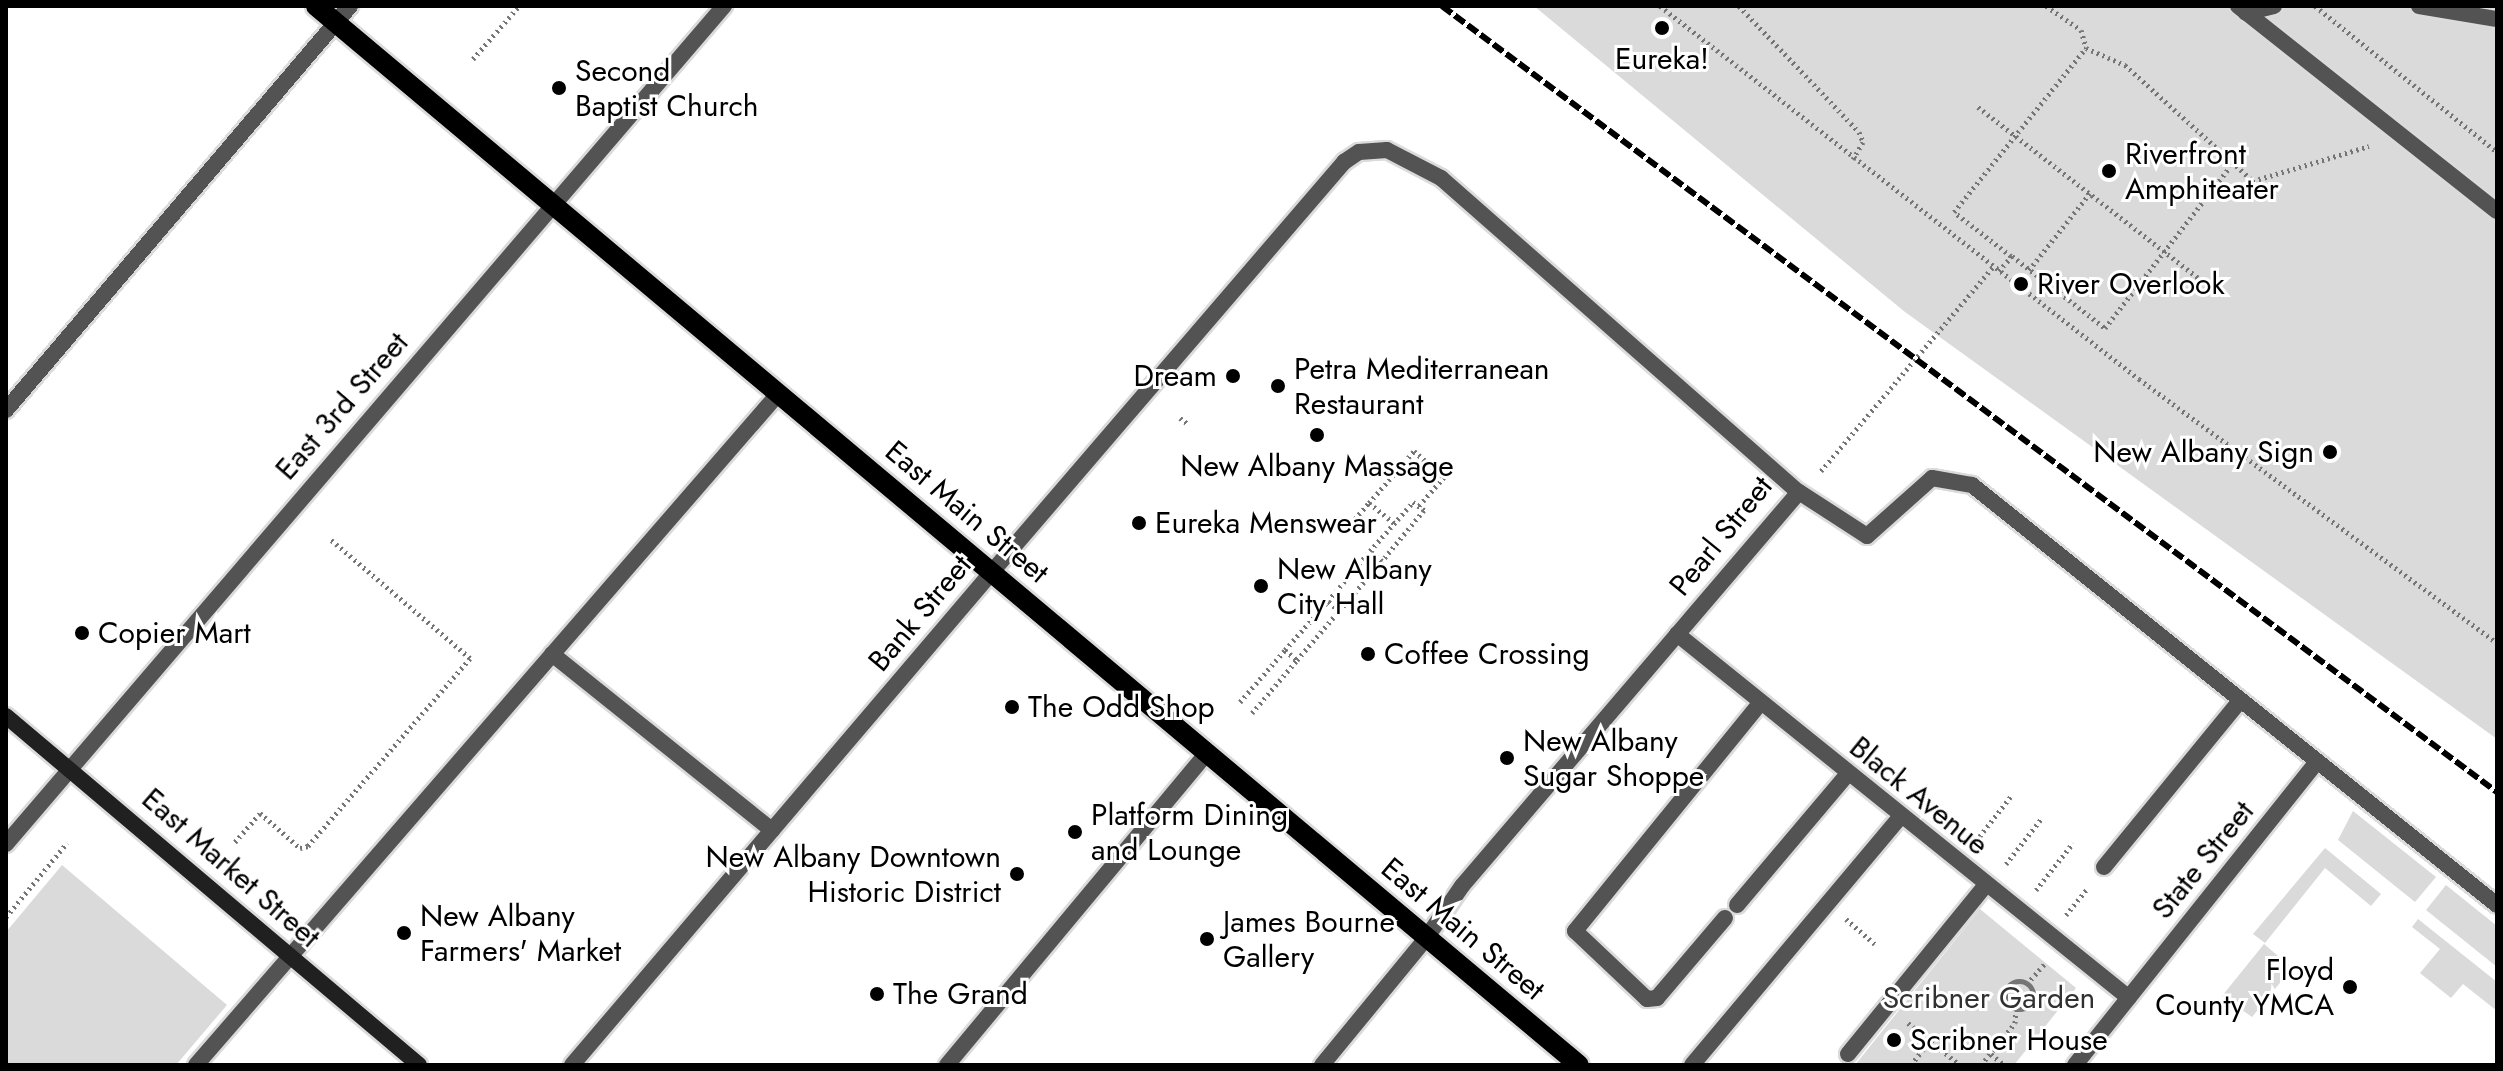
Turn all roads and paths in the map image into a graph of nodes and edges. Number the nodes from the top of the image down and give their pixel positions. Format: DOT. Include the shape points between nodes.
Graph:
graph roads {
  1 [pos="316,6"];
  2 [pos="350,6"];
  3 [pos="519,6"];
  4 [pos="724,6"];
  5 [pos="1660,6"];
  6 [pos="1739,6"];
  7 [pos="2046,6"];
  8 [pos="2274,6"];
  9 [pos="2315,6"];
  10 [pos="2419,6"];
  11 [pos="2242,9"];
  12 [pos="2497,19"];
  13 [pos="335,22"];
  14 [pos="2086,48"];
  15 [pos="473,59"];
  16 [pos="1978,107"];
  17 [pos="2016,136"];
  18 [pos="2371,145"];
  19 [pos="2497,152"];
  20 [pos="1853,159"];
  21 [pos="1344,162"];
  22 [pos="2230,167"];
  23 [pos="2090,193"];
  24 [pos="553,205"];
  25 [pos="2497,211"];
  26 [pos="2165,250"];
  27 [pos="2012,256"];
  28 [pos="1993,267"];
  29 [pos="2029,270"];
  30 [pos="1999,271"];
  31 [pos="2200,279"];
  32 [pos="778,394"];
  33 [pos="6,410"];
  34 [pos="1180,418"];
  35 [pos="1188,424"];
  36 [pos="1821,471"];
  37 [pos="1799,492"];
  38 [pos="1369,503"];
  39 [pos="1419,506"];
  40 [pos="1394,523"];
  41 [pos="1347,528"];
  42 [pos="329,538"];
  43 [pos="1370,551"];
  44 [pos="1382,561"];
  45 [pos="991,573"];
  46 [pos="1328,601"];
  47 [pos="1339,611"];
  48 [pos="1677,634"];
  49 [pos="2497,643"];
  50 [pos="1285,650"];
  51 [pos="552,654"];
  52 [pos="1297,660"];
  53 [pos="1240,702"];
  54 [pos="2239,702"];
  55 [pos="1760,703"];
  56 [pos="1252,713"];
  57 [pos="6,716"];
  58 [pos="1207,753"];
  59 [pos="2315,764"];
  60 [pos="71,768"];
  61 [pos="1847,775"];
  62 [pos="2012,795"];
  63 [pos="1900,817"];
  64 [pos="2042,818"];
  65 [pos="772,830"];
  66 [pos="235,842"];
  67 [pos="1976,842"];
  68 [pos="67,843"];
  69 [pos="2073,843"];
  70 [pos="6,844"];
  71 [pos="2004,866"];
  72 [pos="2104,867"];
  73 [pos="1986,885"];
  74 [pos="2035,891"];
  75 [pos="1737,905"];
  76 [pos="2497,905"];
  77 [pos="2066,915"];
  78 [pos="6,917"];
  79 [pos="1725,918"];
  80 [pos="1427,937"];
  81 [pos="289,957"];
  82 [pos="2048,960"];
  83 [pos="2027,984"];
  84 [pos="2129,998"];
  85 [pos="2016,1008"];
  86 [pos="1901,1017"];
  87 [pos="1930,1041"];
  88 [pos="1848,1054"];
  89 [pos="1991,1054"];
  90 [pos="196,1065"];
  91 [pos="419,1065"];
  92 [pos="572,1065"];
  93 [pos="947,1065"];
  94 [pos="1322,1065"];
  95 [pos="1579,1065"];
  96 [pos="1692,1065"];
  97 [pos="1911,1065"];
  98 [pos="1960,1065"];
  99 [pos="1981,1065"];
  100 [pos="2004,1065"];
  101 [pos="2075,1065"];
  1 -- 13 [label="main road, East Main Street"];
  2 -- 13 [label="street"];
  3 -- 15 [label="path"];
  4 -- 24 [label="street, East 3rd Street"];
  5 -- 20 [label="path"];
  6 -- 20 [label="path" via="1859,132 1863,142"];
  7 -- 14 [label="path" via="2081,30"];
  8 -- 11 [label="street"];
  9 -- 19 [label="path"];
  10 -- 12 [label="street"];
  11 -- 25 [label="street"];
  13 -- 24 [label="main road, East Main Street"];
  13 -- 33 [label="street"];
  14 -- 17 [label="path"];
  14 -- 22 [label="path" via="2125,65 2216,141"];
  16 -- 17 [label="path"];
  17 -- 23 [label="path"];
  17 -- 27 [label="path" via="1954,212"];
  18 -- 22 [label="path" via="2253,181"];
  20 -- 28 [label="path"];
  21 -- 37 [label="street, Pearl Street" via="1359,152 1387,150 1428,169"];
  21 -- 45 [label="street, Bank Street"];
  22 -- 26 [label="path"];
  23 -- 26 [label="path"];
  23 -- 29 [label="path"];
  24 -- 32 [label="main road, East Main Street"];
  24 -- 60 [label="street, East 3rd Street"];
  26 -- 29 [label="path" via="2105,328"];
  26 -- 31 [label="path"];
  27 -- 29 [label="path"];
  27 -- 30 [label="path"];
  28 -- 30 [label="path"];
  28 -- 36 [label="path"];
  30 -- 49 [label="path"];
  32 -- 45 [label="main road, East Main Street"];
  32 -- 51 [label="street"];
  34 -- 35 [label="path"];
  37 -- 48 [label="street, Pearl Street"];
  37 -- 54 [label="street" via="1867,536 1932,478 1972,485"];
  38 -- 39 [label="path" via="1414,451 1444,477"];
  38 -- 40 [label="path"];
  38 -- 41 [label="path"];
  39 -- 40 [label="path" via="1413,502"];
  39 -- 44 [label="path" via="1424,510"];
  40 -- 43 [label="path"];
  42 -- 66 [label="path" via="470,658 308,846 300,848 260,813"];
  43 -- 44 [label="path"];
  43 -- 46 [label="path"];
  44 -- 47 [label="path"];
  45 -- 58 [label="main road, East Main Street"];
  45 -- 65 [label="street, Bank Street"];
  46 -- 47 [label="path"];
  46 -- 50 [label="path"];
  47 -- 52 [label="path"];
  48 -- 55 [label="street, Black Avenue"];
  48 -- 80 [label="street, Pearl Street"];
  50 -- 52 [label="path"];
  50 -- 53 [label="path"];
  51 -- 65 [label="street"];
  51 -- 81 [label="street"];
  52 -- 56 [label="path"];
  54 -- 59 [label="street"];
  54 -- 72 [label="street"];
  55 -- 61 [label="street, Black Avenue"];
  55 -- 79 [label="street" via="1575,931 1647,999 1657,998"];
  57 -- 60 [label="street, East Market Street"];
  58 -- 80 [label="main road, East Main Street"];
  58 -- 93 [label="street"];
  59 -- 76 [label="street"];
  59 -- 84 [label="street, State Street"];
  60 -- 70 [label="street, East 3rd Street"];
  60 -- 81 [label="street, East Market Street"];
  61 -- 63 [label="street, Black Avenue"];
  61 -- 75 [label="street"];
  62 -- 67 [label="path"];
  63 -- 73 [label="street, Black Avenue"];
  63 -- 96 [label="street"];
  64 -- 71 [label="path"];
  65 -- 92 [label="street, Bank Street"];
  68 -- 78 [label="path"];
  69 -- 74 [label="path"];
  72 -- 77 [label="path"];
  73 -- 84 [label="street, Black Avenue"];
  73 -- 88 [label="street"];
  80 -- 94 [label="street, Pearl Street"];
  80 -- 95 [label="main road, East Main Street"];
  81 -- 90 [label="street"];
  81 -- 91 [label="street, East Market Street"];
  82 -- 83 [label="path"];
  83 -- 85 [label="path" via="2031,1001"];
  83 -- 85 [label="path" via="2015,981 2006,990"];
  84 -- 101 [label="street, State Street"];
  85 -- 89 [label="path" via="2015,1023"];
  86 -- 87 [label="path"];
  87 -- 97 [label="path"];
  87 -- 98 [label="path"];
  89 -- 99 [label="path"];
  89 -- 100 [label="path"];
}
